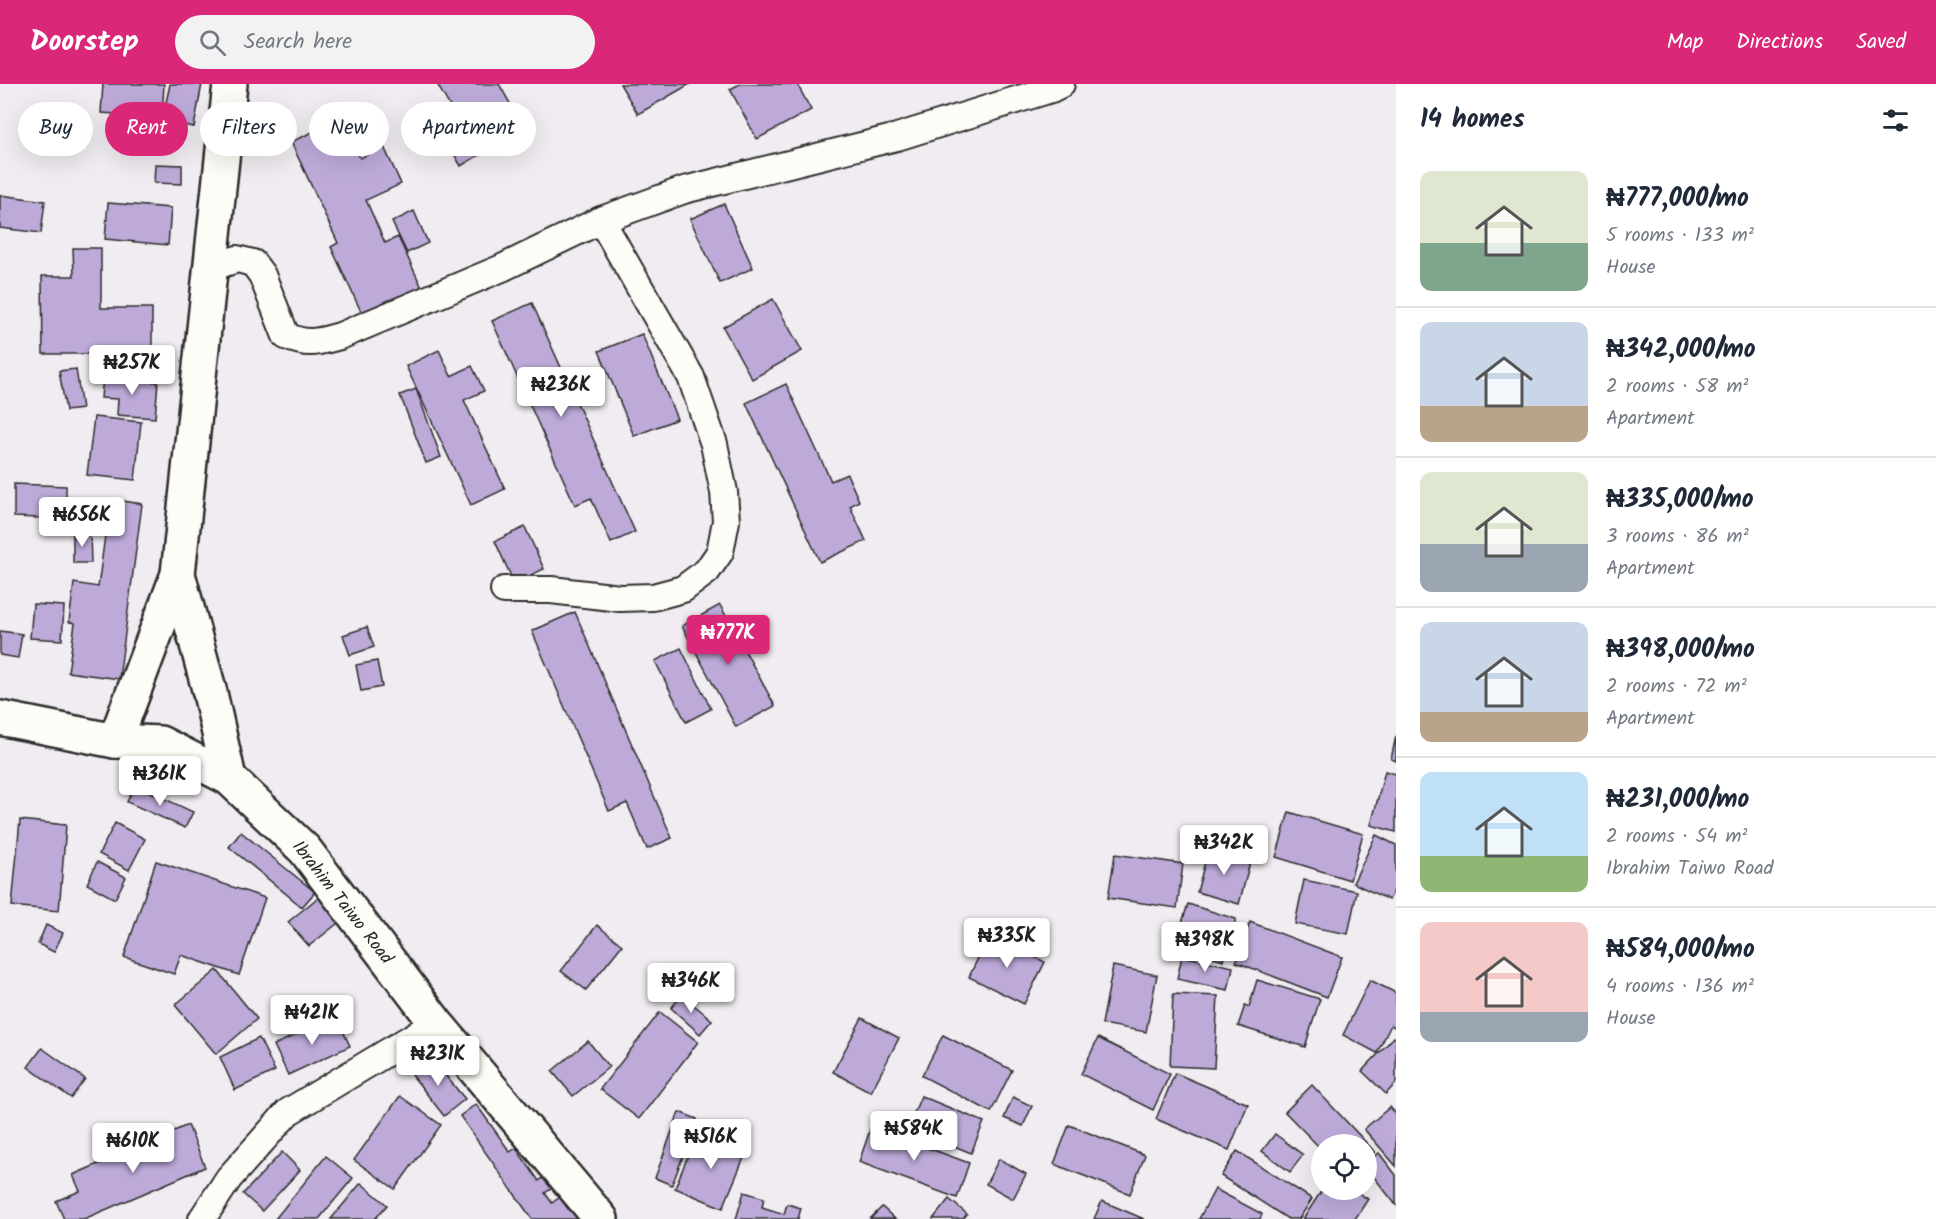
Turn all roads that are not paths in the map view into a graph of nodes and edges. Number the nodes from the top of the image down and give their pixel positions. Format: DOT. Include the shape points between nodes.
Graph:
graph roads {
  1 [pos="230,84"];
  2 [pos="1061,84"];
  3 [pos="601,220"];
  4 [pos="210,268"];
  5 [pos="178,574"];
  6 [pos="504,590"];
  7 [pos="0,718"];
  8 [pos="115,741"];
  9 [pos="229,778"];
  10 [pos="436,1023"];
  11 [pos="202,1219"];
  12 [pos="601,1219"];
  1 -- 4 [label="main road"];
  2 -- 3 [label="street" via="897,137 684,190"];
  3 -- 4 [label="street" via="502,268 319,342 301,343 286,336 262,275 253,263 237,259"];
  3 -- 6 [label="street" via="691,377 714,444 724,492 726,521 720,552 707,572 683,588 653,597"];
  4 -- 5 [label="main road"];
  5 -- 8 [label="main road"];
  5 -- 9 [label="main road"];
  7 -- 8 [label="main road, Ibrahim Taiwo Road"];
  8 -- 9 [label="main road, Ibrahim Taiwo Road" via="160,743"];
  9 -- 10 [label="main road, Ibrahim Taiwo Road" via="305,850"];
  10 -- 11 [label="street" via="288,1112 229,1178"];
  10 -- 12 [label="main road, Ibrahim Taiwo Road"];
}
